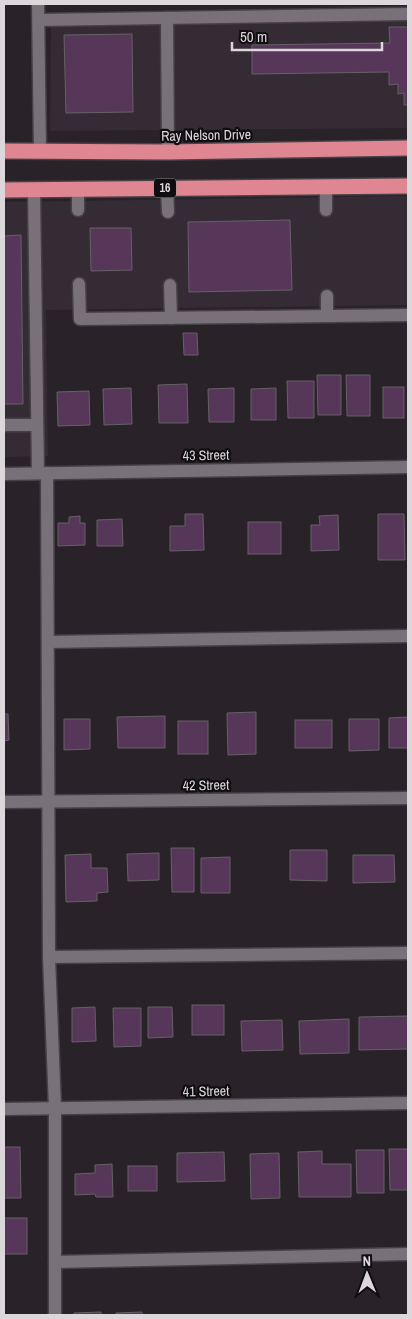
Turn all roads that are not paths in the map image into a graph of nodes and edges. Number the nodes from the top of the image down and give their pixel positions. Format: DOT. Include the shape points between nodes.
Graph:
graph roads {
  1 [pos="38,4"];
  2 [pos="408,14"];
  3 [pos="167,18"];
  4 [pos="39,20"];
  5 [pos="408,148"];
  6 [pos="4,151"];
  7 [pos="40,152"];
  8 [pos="168,152"];
  9 [pos="326,186"];
  10 [pos="408,186"];
  11 [pos="167,188"];
  12 [pos="78,189"];
  13 [pos="4,190"];
  14 [pos="34,190"];
  15 [pos="78,210"];
  16 [pos="326,210"];
  17 [pos="168,212"];
  18 [pos="79,284"];
  19 [pos="170,284"];
  20 [pos="327,296"];
  21 [pos="408,315"];
  22 [pos="327,316"];
  23 [pos="171,318"];
  24 [pos="4,425"];
  25 [pos="37,425"];
  26 [pos="408,467"];
  27 [pos="43,473"];
  28 [pos="4,474"];
  29 [pos="408,636"];
  30 [pos="48,642"];
  31 [pos="408,798"];
  32 [pos="4,802"];
  33 [pos="49,802"];
  34 [pos="408,953"];
  35 [pos="50,957"];
  36 [pos="408,1103"];
  37 [pos="55,1108"];
  38 [pos="4,1109"];
  39 [pos="408,1254"];
  40 [pos="54,1262"];
  41 [pos="55,1315"];
  1 -- 4 [label="street"];
  2 -- 3 [label="street"];
  3 -- 4 [label="street"];
  3 -- 8 [label="street"];
  4 -- 7 [label="street"];
  5 -- 8 [label="highway, Ray Nelson Drive"];
  6 -- 7 [label="highway, Ray Nelson Drive"];
  7 -- 8 [label="highway, Ray Nelson Drive"];
  9 -- 10 [label="highway, 16"];
  9 -- 11 [label="highway, 16"];
  9 -- 16 [label="street"];
  11 -- 12 [label="highway, 16"];
  11 -- 17 [label="street"];
  12 -- 14 [label="highway, 16"];
  12 -- 15 [label="street"];
  13 -- 14 [label="highway, 16"];
  14 -- 25 [label="street"];
  18 -- 23 [label="street" via="80,319"];
  19 -- 23 [label="street"];
  20 -- 22 [label="street"];
  21 -- 22 [label="street"];
  22 -- 23 [label="street"];
  24 -- 25 [label="street"];
  25 -- 27 [label="street"];
  26 -- 27 [label="street, 43 Street"];
  27 -- 28 [label="street, 43 Street"];
  27 -- 30 [label="street"];
  29 -- 30 [label="street"];
  30 -- 33 [label="street"];
  31 -- 33 [label="street, 42 Street"];
  32 -- 33 [label="street, 42 Street"];
  33 -- 35 [label="street"];
  34 -- 35 [label="street"];
  35 -- 37 [label="street"];
  36 -- 37 [label="street, 41 Street"];
  37 -- 38 [label="street, 41 Street"];
  37 -- 40 [label="street"];
  39 -- 40 [label="street"];
  40 -- 41 [label="street"];
}
